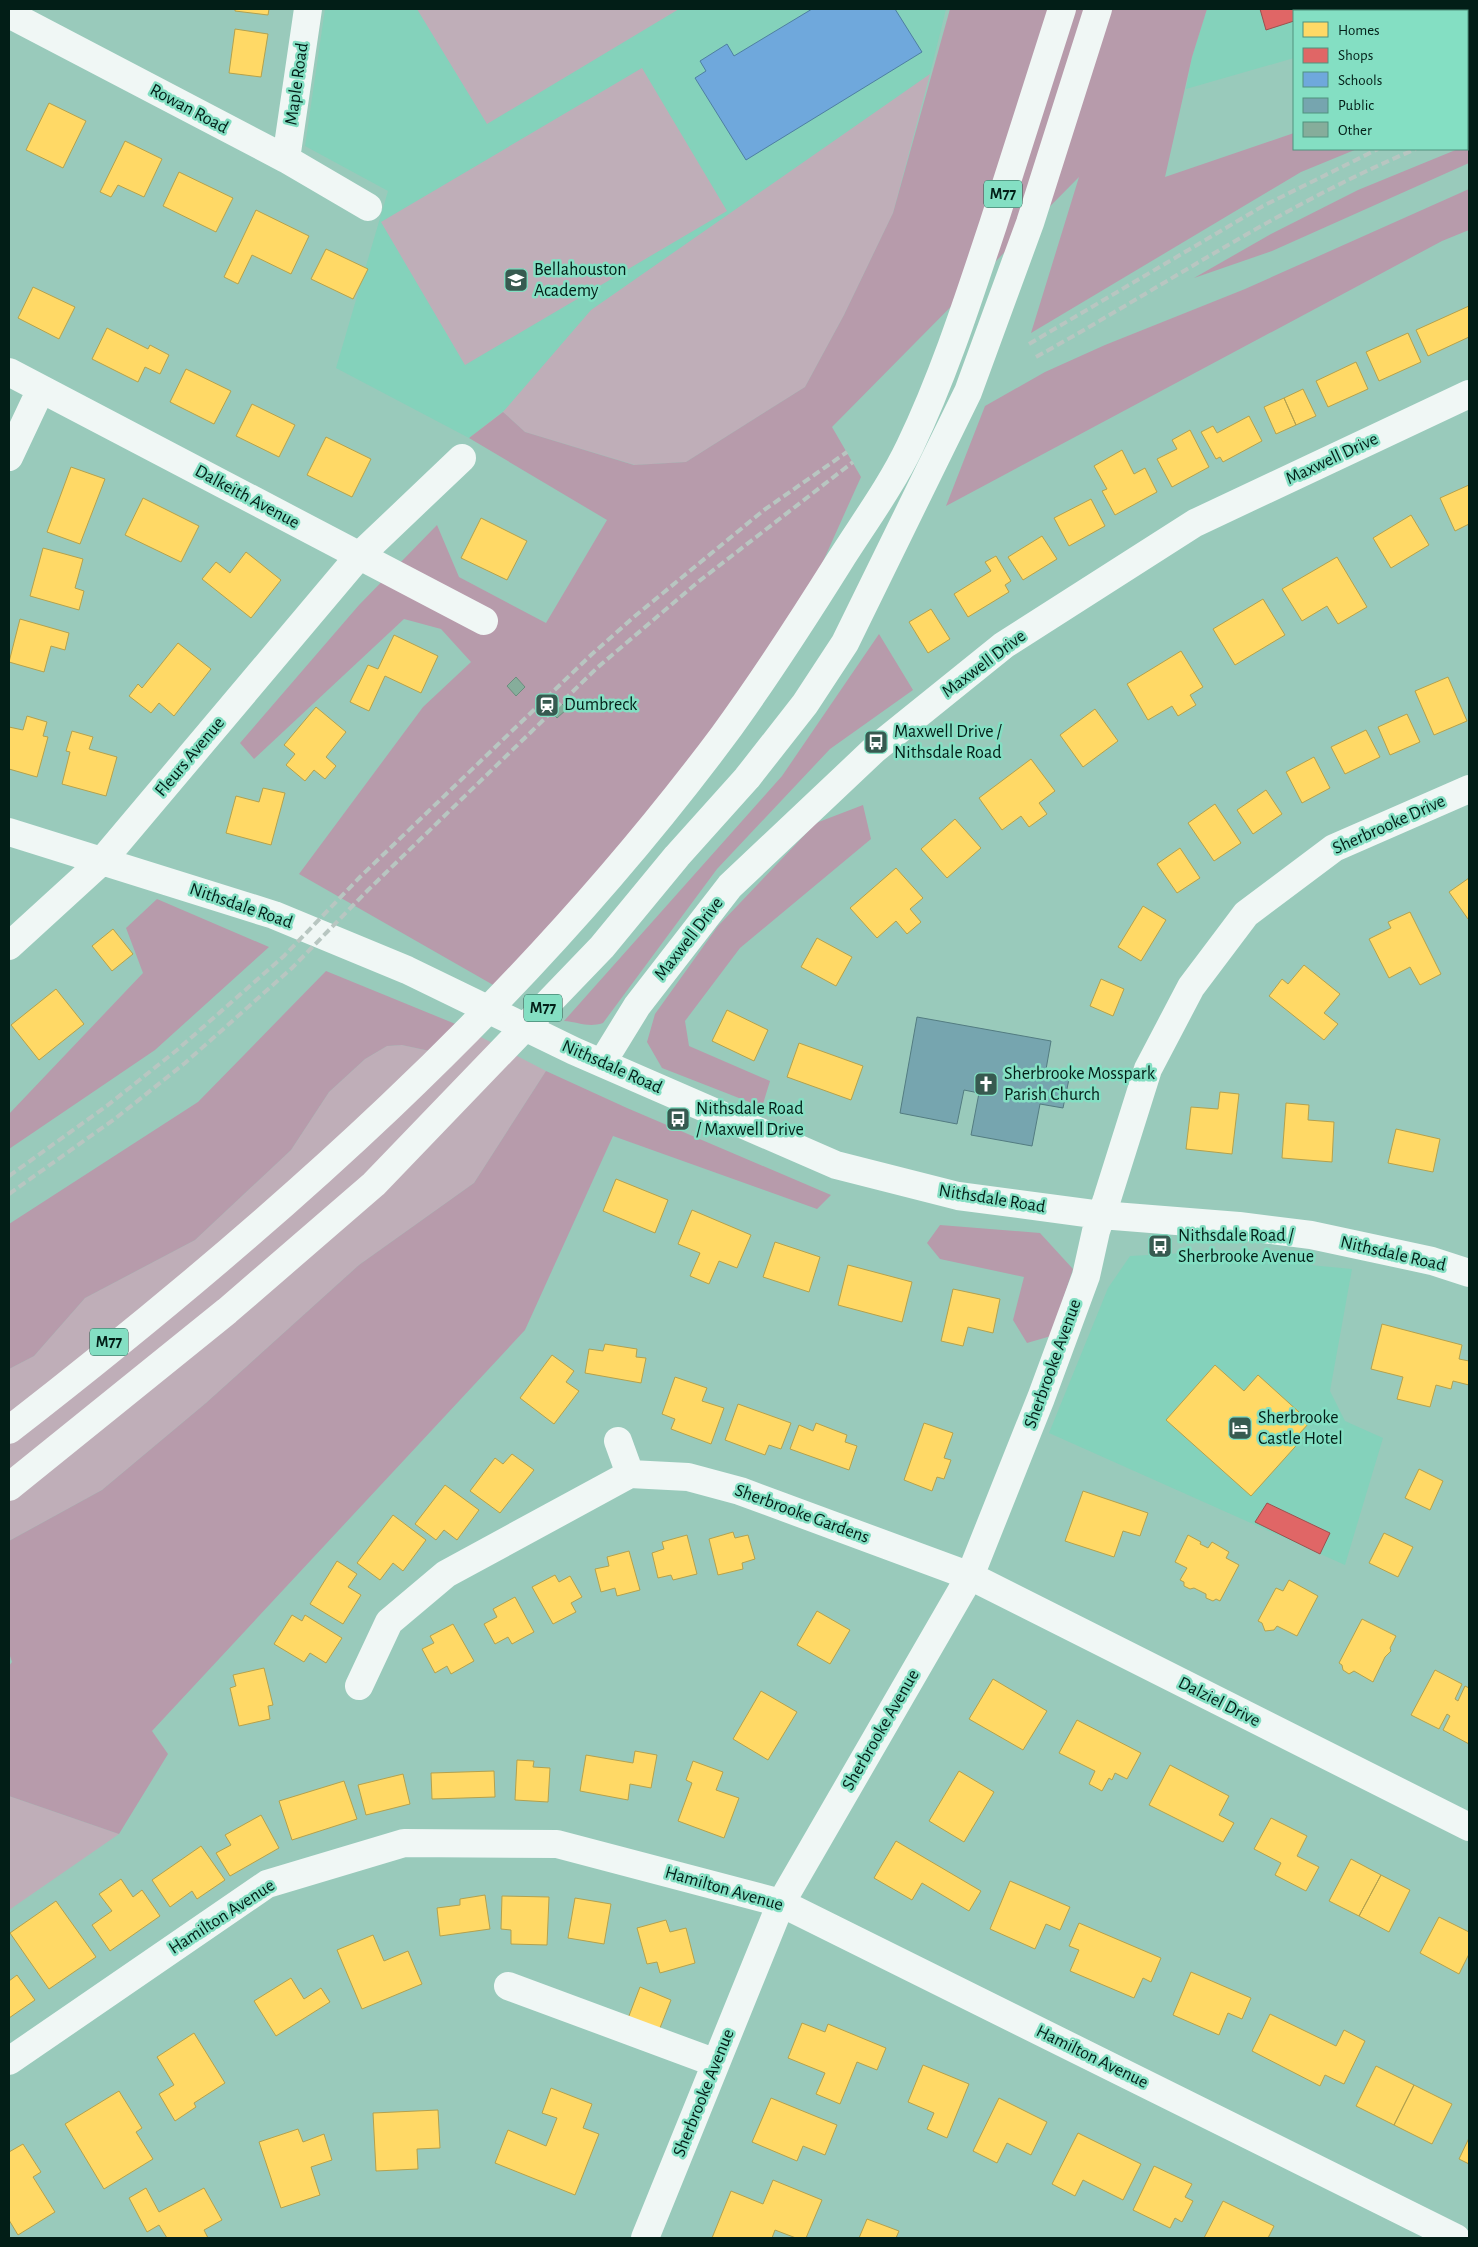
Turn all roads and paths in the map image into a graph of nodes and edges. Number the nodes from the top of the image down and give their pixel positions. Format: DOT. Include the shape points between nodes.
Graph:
graph roads {
  1 [pos="308,9"];
  2 [pos="1062,9"];
  3 [pos="1098,9"];
  4 [pos="11,13"];
  5 [pos="286,160"];
  6 [pos="368,207"];
  7 [pos="9,372"];
  8 [pos="40,389"];
  9 [pos="1469,394"];
  10 [pos="9,457"];
  11 [pos="462,458"];
  12 [pos="360,556"];
  13 [pos="484,622"];
  14 [pos="1469,789"];
  15 [pos="9,832"];
  16 [pos="102,861"];
  17 [pos="9,946"];
  18 [pos="602,1063"];
  19 [pos="1101,1215"];
  20 [pos="210,1270"];
  21 [pos="1469,1273"];
  22 [pos="9,1414"];
  23 [pos="9,1430"];
  24 [pos="618,1441"];
  25 [pos="630,1474"];
  26 [pos="9,1487"];
  27 [pos="970,1576"];
  28 [pos="359,1686"];
  29 [pos="1469,1826"];
  30 [pos="781,1903"];
  31 [pos="508,1986"];
  32 [pos="9,2060"];
  33 [pos="716,2063"];
  34 [pos="645,2238"];
  35 [pos="1456,2238"];
  1 -- 5 [label="main road, Maple Road"];
  2 -- 20 [label="main road, M77" via="970,295 940,377 908,450 770,670 722,736 610,874 526,970 422,1077 315,1178"];
  3 -- 26 [label="main road, M77" via="1030,223 984,353 954,424 845,642 805,704 747,778 602,947 374,1184 227,1311"];
  4 -- 5 [label="main road, Rowan Road"];
  5 -- 6 [label="main road, Rowan Road"];
  7 -- 8 [label="main road, Dalkeith Avenue"];
  8 -- 10 [label="main road"];
  8 -- 12 [label="main road, Dalkeith Avenue"];
  9 -- 18 [label="main road, Maxwell Drive" via="1195,523 1004,645 875,749 730,886 637,1006"];
  11 -- 12 [label="main road, Fleurs Avenue"];
  12 -- 13 [label="main road, Dalkeith Avenue"];
  12 -- 16 [label="main road, Fleurs Avenue"];
  14 -- 19 [label="main road, Sherbrooke Drive" via="1334,848 1246,914 1191,987 1148,1069"];
  15 -- 16 [label="main road, Nithsdale Road"];
  16 -- 17 [label="main road, Fleurs Avenue"];
  16 -- 18 [label="main road, Nithsdale Road" via="274,915 407,970"];
  18 -- 19 [label="main road, Nithsdale Road" via="836,1165 958,1196"];
  19 -- 21 [label="main road, Nithsdale Road" via="1311,1235 1432,1261"];
  19 -- 27 [label="main road, Sherbrooke Avenue" via="1086,1276"];
  20 -- 22 [label="main road, M77"];
  20 -- 23 [label="main road, M77"];
  24 -- 25 [label="main road"];
  25 -- 27 [label="main road, Sherbrooke Gardens" via="688,1477 740,1490"];
  25 -- 28 [label="main road" via="446,1574 389,1622"];
  27 -- 29 [label="main road, Dalziel Drive"];
  27 -- 30 [label="main road, Sherbrooke Avenue"];
  30 -- 32 [label="main road, Hamilton Avenue" via="557,1844 404,1843 267,1884"];
  30 -- 33 [label="main road, Sherbrooke Avenue"];
  30 -- 35 [label="main road, Hamilton Avenue"];
  31 -- 33 [label="main road"];
  33 -- 34 [label="main road, Sherbrooke Avenue"];
}
